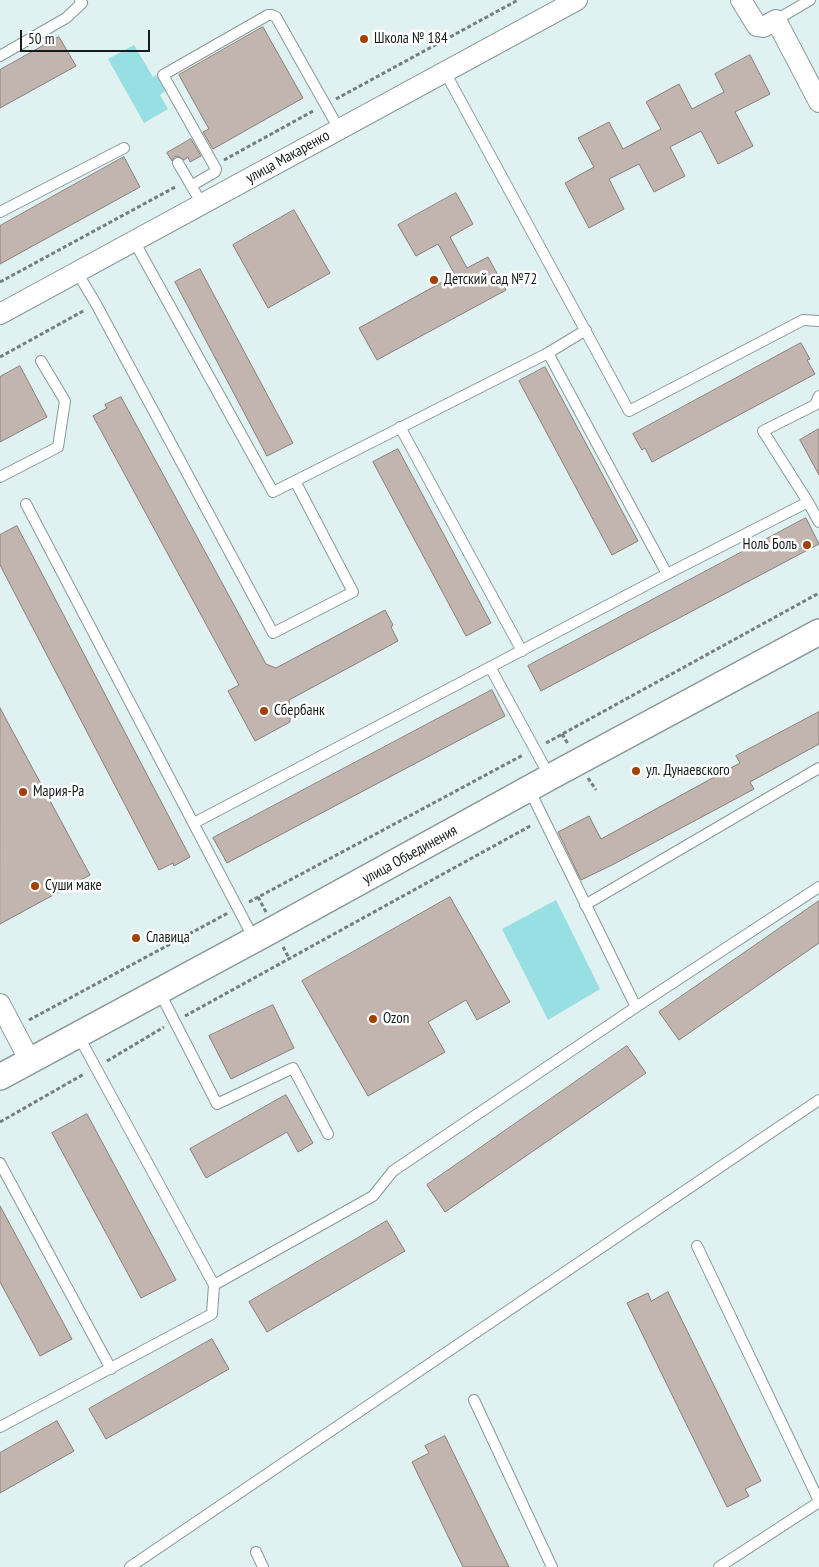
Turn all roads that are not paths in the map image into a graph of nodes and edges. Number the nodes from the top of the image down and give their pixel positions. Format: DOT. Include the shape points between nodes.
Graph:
graph roads {
  1 [pos="80,0"];
  2 [pos="741,0"];
  3 [pos="810,0"];
  4 [pos="569,2"];
  5 [pos="776,20"];
  6 [pos="0,56"];
  7 [pos="445,72"];
  8 [pos="819,102"];
  9 [pos="339,129"];
  10 [pos="124,148"];
  11 [pos="178,163"];
  12 [pos="190,183"];
  13 [pos="202,204"];
  14 [pos="0,212"];
  15 [pos="134,241"];
  16 [pos="77,272"];
  17 [pos="0,314"];
  18 [pos="819,321"];
  19 [pos="586,330"];
  20 [pos="548,353"];
  21 [pos="41,361"];
  22 [pos="819,396"];
  23 [pos="400,427"];
  24 [pos="0,477"];
  25 [pos="295,481"];
  26 [pos="808,502"];
  27 [pos="26,504"];
  28 [pos="819,522"];
  29 [pos="667,574"];
  30 [pos="819,632"];
  31 [pos="522,651"];
  32 [pos="490,667"];
  33 [pos="819,768"];
  34 [pos="540,783"];
  35 [pos="194,823"];
  36 [pos="819,887"];
  37 [pos="585,905"];
  38 [pos="255,940"];
  39 [pos="159,991"];
  40 [pos="0,1004"];
  41 [pos="636,1008"];
  42 [pos="78,1034"];
  43 [pos="30,1061"];
  44 [pos="0,1077"];
  45 [pos="819,1100"];
  46 [pos="328,1134"];
  47 [pos="0,1163"];
  48 [pos="697,1246"];
  49 [pos="214,1285"];
  50 [pos="111,1369"];
  51 [pos="474,1400"];
  52 [pos="1,1424"];
  53 [pos="819,1502"];
  54 [pos="256,1552"];
  55 [pos="130,1567"];
  56 [pos="263,1567"];
  57 [pos="552,1567"];
  58 [pos="719,1567"];
  1 -- 6 [label="lane" via="82,4 66,18"];
  2 -- 5 [label="street" via="757,26 763,27"];
  3 -- 5 [label="lane"];
  4 -- 7 [label="street, улица Макаренко"];
  5 -- 8 [label="street"];
  7 -- 9 [label="street, улица Макаренко"];
  7 -- 19 [label="lane"];
  9 -- 12 [label="lane" via="276,17 266,16 163,75 216,169"];
  9 -- 13 [label="street, улица Макаренко"];
  10 -- 14 [label="lane"];
  11 -- 12 [label="lane"];
  12 -- 13 [label="lane"];
  13 -- 15 [label="street, улица Макаренко"];
  15 -- 16 [label="street, улица Макаренко"];
  15 -- 25 [label="lane" via="273,492"];
  16 -- 17 [label="street, улица Макаренко"];
  16 -- 25 [label="lane" via="273,633 353,592"];
  18 -- 19 [label="lane" via="803,320 629,411"];
  19 -- 20 [label="lane"];
  20 -- 23 [label="lane"];
  20 -- 29 [label="lane"];
  21 -- 24 [label="lane" via="65,401 58,447"];
  22 -- 26 [label="lane" via="815,405 763,431"];
  23 -- 25 [label="lane"];
  23 -- 31 [label="lane"];
  26 -- 28 [label="lane"];
  26 -- 29 [label="lane"];
  27 -- 35 [label="lane"];
  29 -- 31 [label="lane"];
  30 -- 34 [label="street, улица Объединения"];
  31 -- 32 [label="lane"];
  32 -- 34 [label="lane" via="535,749"];
  32 -- 35 [label="lane"];
  33 -- 37 [label="lane"];
  34 -- 37 [label="lane" via="544,819"];
  34 -- 38 [label="street, улица Объединения"];
  35 -- 38 [label="lane"];
  36 -- 41 [label="lane"];
  37 -- 41 [label="lane"];
  38 -- 39 [label="street, улица Объединения"];
  39 -- 42 [label="street, улица Объединения"];
  39 -- 46 [label="lane" via="217,1104 293,1068"];
  40 -- 43 [label="street"];
  41 -- 49 [label="lane" via="393,1171 374,1196"];
  42 -- 43 [label="street, улица Объединения"];
  42 -- 49 [label="lane"];
  43 -- 44 [label="street, улица Объединения"];
  45 -- 55 [label="lane"];
  47 -- 50 [label="lane"];
  48 -- 53 [label="lane"];
  49 -- 50 [label="lane" via="212,1314"];
  50 -- 52 [label="lane"];
  51 -- 57 [label="lane"];
  53 -- 58 [label="lane"];
  54 -- 56 [label="lane"];
}
